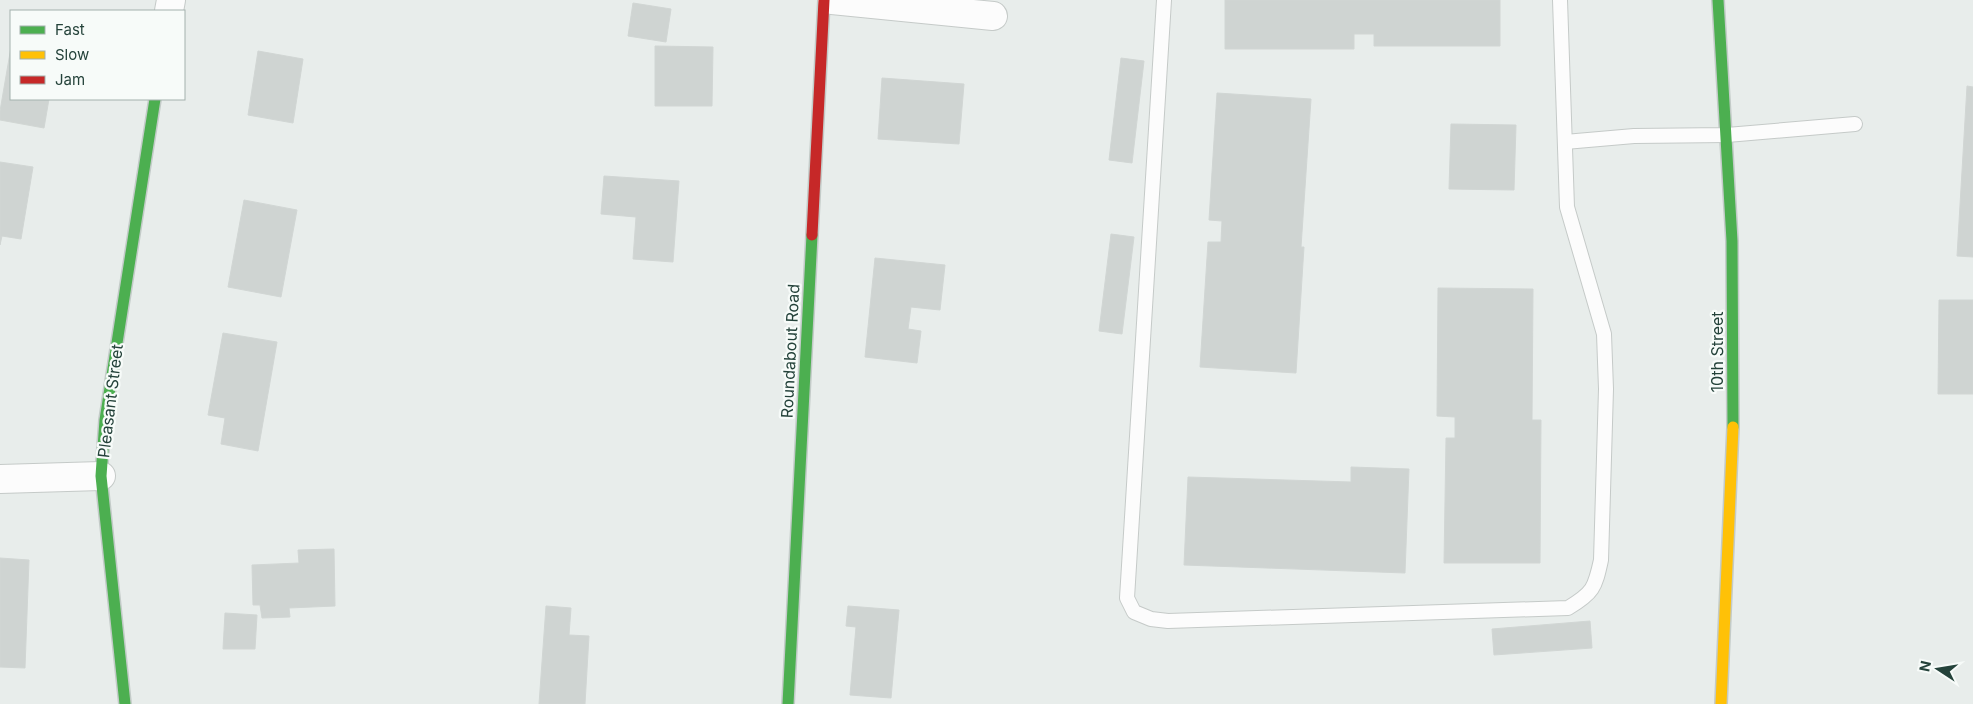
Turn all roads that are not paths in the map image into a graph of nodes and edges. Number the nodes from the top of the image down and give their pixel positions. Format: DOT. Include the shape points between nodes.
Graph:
graph roads {
  1 [pos="824,0"];
  2 [pos="832,0"];
  3 [pos="1164,0"];
  4 [pos="1560,0"];
  5 [pos="1718,0"];
  6 [pos="993,16"];
  7 [pos="155,100"];
  8 [pos="1855,124"];
  9 [pos="1727,135"];
  10 [pos="1565,142"];
  11 [pos="101,476"];
  12 [pos="0,480"];
  13 [pos="125,704"];
  14 [pos="788,704"];
  15 [pos="1721,704"];
  1 -- 14 [label="street, Roundabout Road"];
  2 -- 6 [label="street"];
  3 -- 10 [label="lane" via="1127,598 1134,612 1151,619 1568,608 1585,598 1596,584 1601,560 1606,389 1604,334 1567,207"];
  4 -- 10 [label="lane"];
  5 -- 9 [label="street, 10th Street"];
  7 -- 11 [label="street, Pleasant Street" via="104,420"];
  8 -- 9 [label="lane"];
  9 -- 10 [label="lane" via="1634,136"];
  9 -- 15 [label="street, 10th Street" via="1734,385 1731,529"];
  11 -- 12 [label="street"];
  11 -- 13 [label="street, Pleasant Street"];
}
